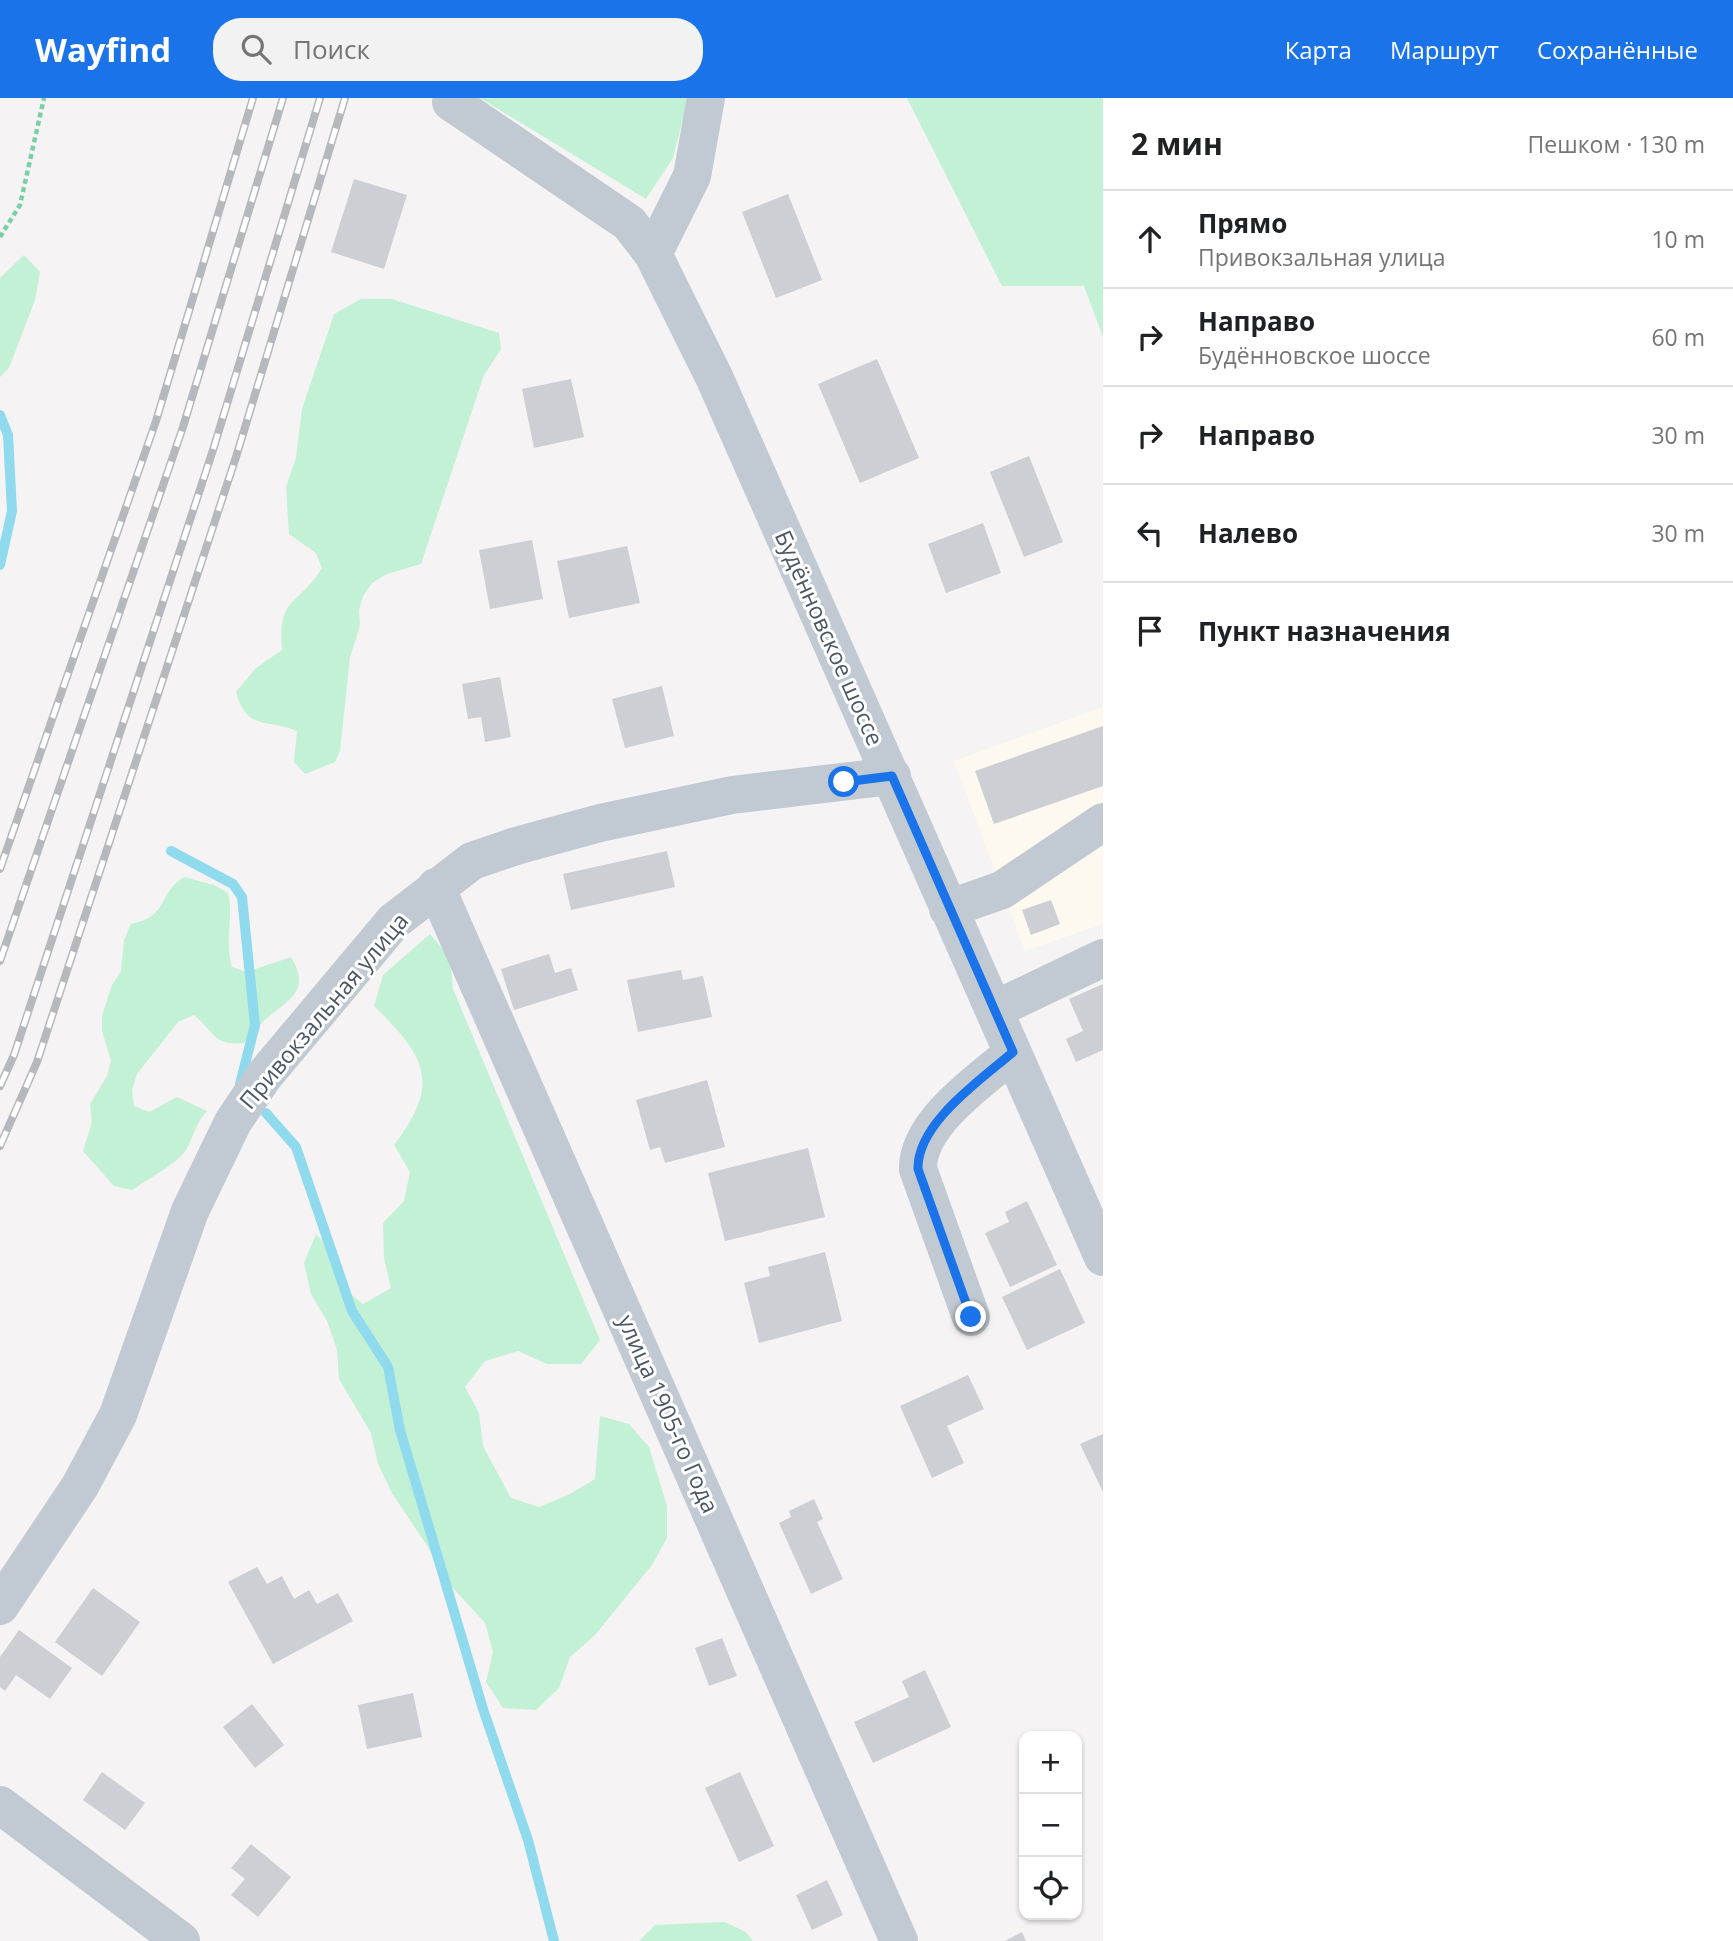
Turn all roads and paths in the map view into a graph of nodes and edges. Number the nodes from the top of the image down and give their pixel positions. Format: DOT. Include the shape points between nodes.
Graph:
graph roads {
  1 [pos="44,98"];
  2 [pos="706,98"];
  3 [pos="451,103"];
  4 [pos="0,237"];
  5 [pos="653,254"];
  6 [pos="892,776"];
  7 [pos="1103,822"];
  8 [pos="436,887"];
  9 [pos="948,909"];
  10 [pos="1103,958"];
  11 [pos="993,1010"];
  12 [pos="1013,1052"];
  13 [pos="1103,1256"];
  14 [pos="971,1317"];
  15 [pos="0,1606"];
  16 [pos="0,1805"];
  17 [pos="181,1941"];
  18 [pos="899,1941"];
  1 -- 4 [label="path" via="20,205"];
  2 -- 5 [label="street" via="692,176"];
  3 -- 5 [label="street, Будённовское шоссе" via="629,223"];
  5 -- 6 [label="street, Будённовское шоссе" via="715,379"];
  6 -- 8 [label="street, Привокзальная улица" via="732,795 600,822 472,861"];
  6 -- 9 [label="street, Будённовское шоссе"];
  7 -- 9 [label="street" via="1002,890"];
  8 -- 15 [label="street, Привокзальная улица" via="394,921 264,1076 233,1122 190,1211 118,1415 80,1486"];
  8 -- 18 [label="street, улица 1905-го Года"];
  9 -- 11 [label="street, Будённовское шоссе"];
  10 -- 11 [label="street"];
  11 -- 12 [label="street, Будённовское шоссе"];
  12 -- 13 [label="street, Будённовское шоссе"];
  12 -- 14 [label="street" via="953,1104 926,1136 918,1154 918,1169"];
  16 -- 17 [label="street"];
}
